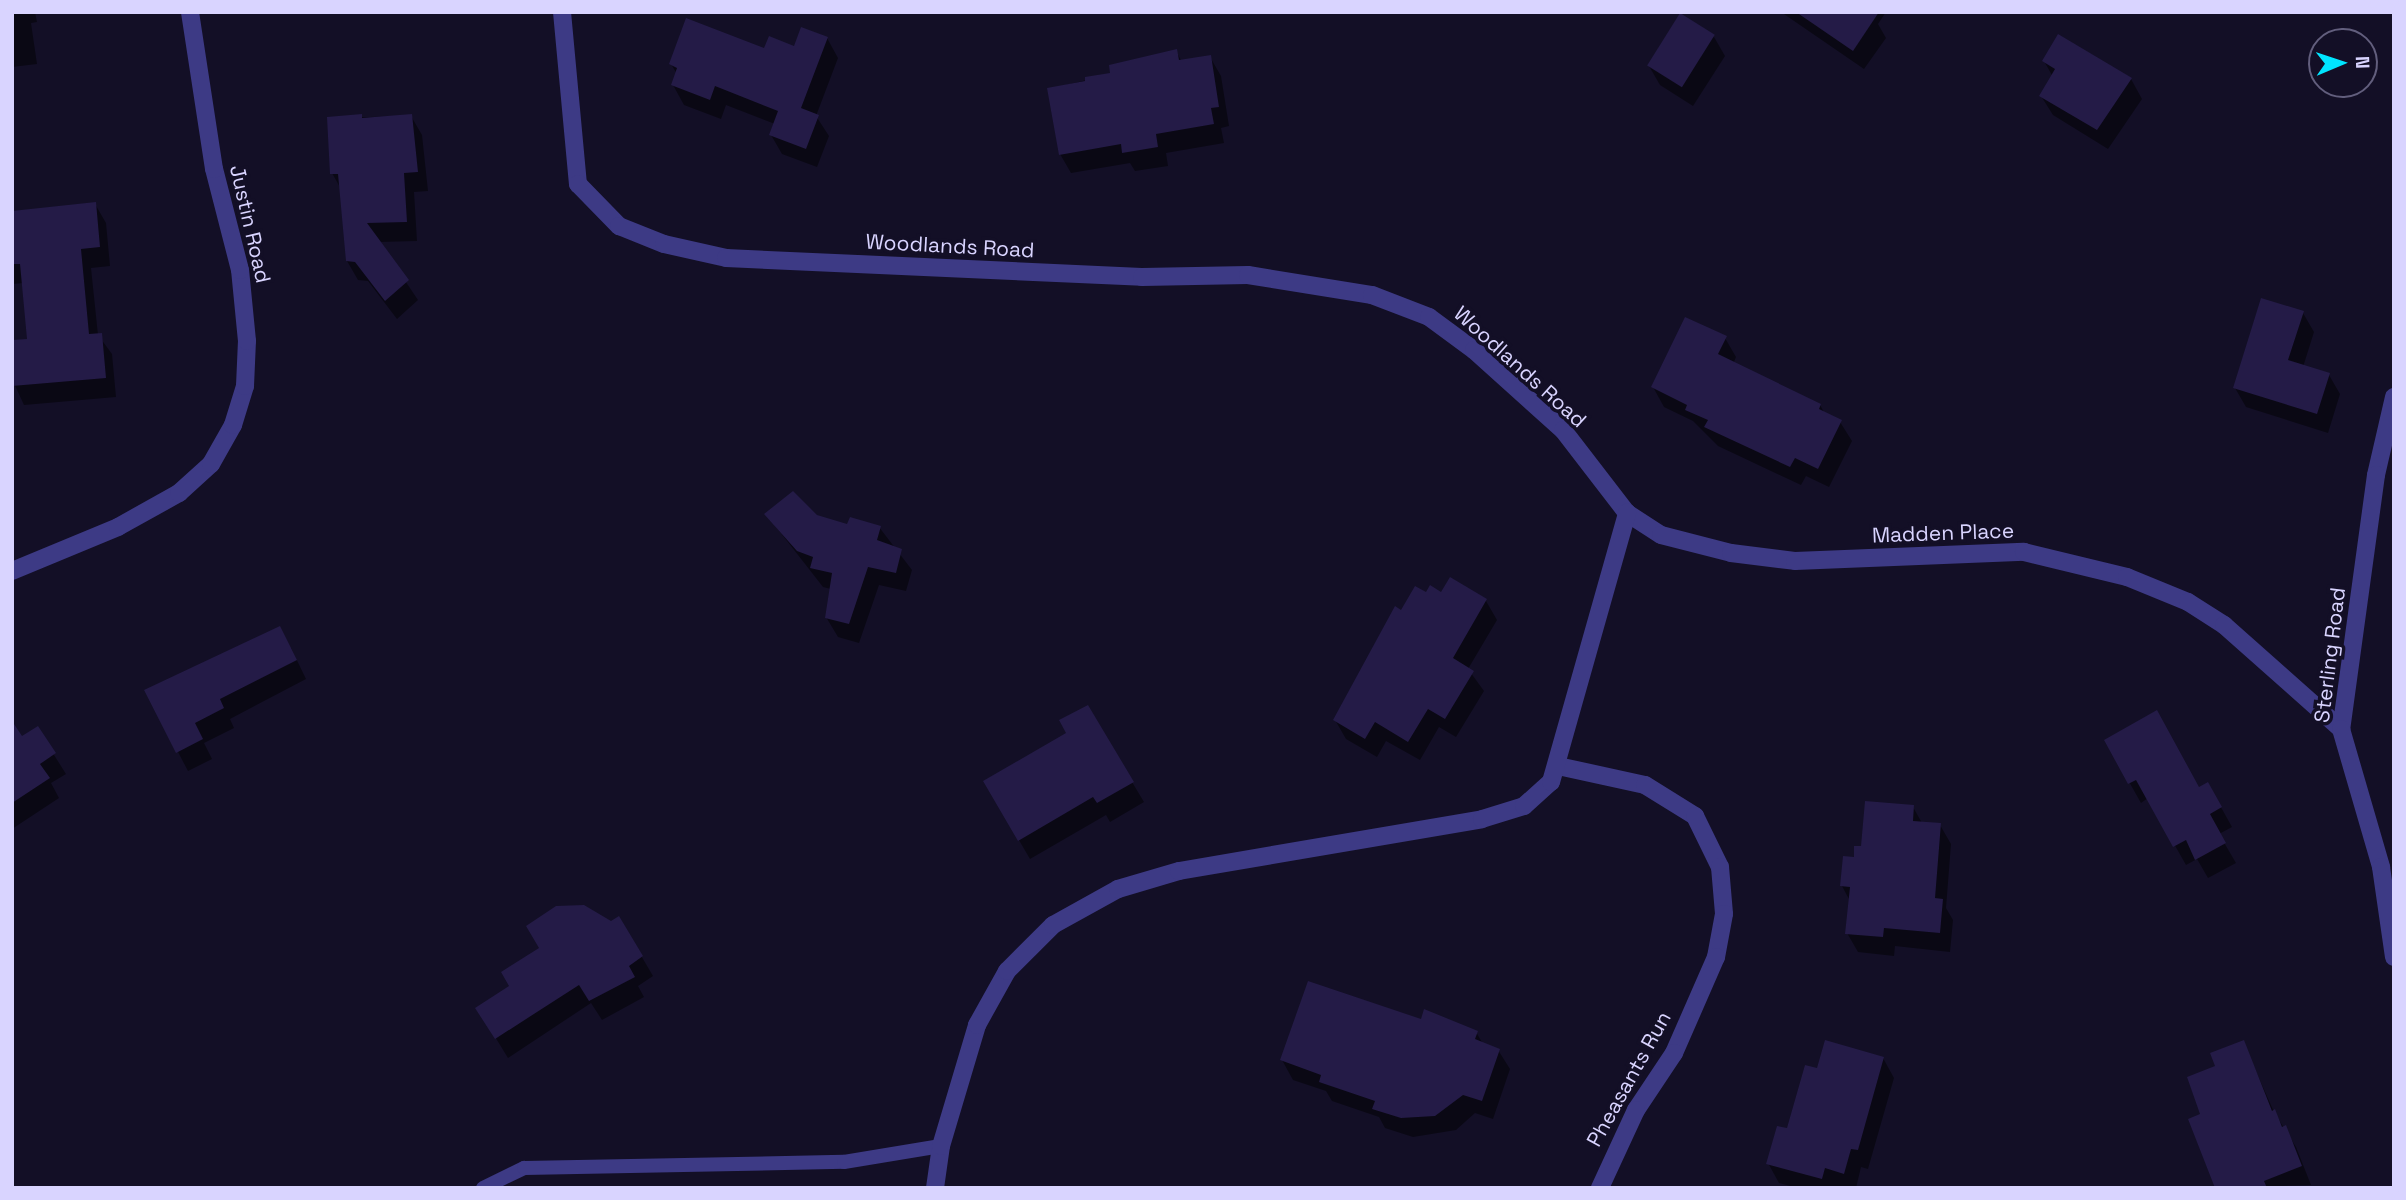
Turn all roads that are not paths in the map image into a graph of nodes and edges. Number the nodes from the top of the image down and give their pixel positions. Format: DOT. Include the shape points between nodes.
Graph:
graph roads {
  1 [pos="190,12"];
  2 [pos="562,12"];
  3 [pos="2394,397"];
  4 [pos="1627,513"];
  5 [pos="12,571"];
  6 [pos="2341,729"];
  7 [pos="1558,766"];
  8 [pos="2394,957"];
  9 [pos="940,1146"];
  10 [pos="483,1188"];
  11 [pos="935,1188"];
  12 [pos="1600,1188"];
  1 -- 5 [label="street, Justin Road" via="214,169 242,282 247,341 244,386 233,425 211,464 179,493 118,527"];
  2 -- 4 [label="street, Woodlands Road" via="578,184 619,226 664,244 726,258 1142,277 1248,275 1372,295 1429,317 1474,350 1563,430"];
  3 -- 6 [label="street, Sterling Road" via="2376,475"];
  4 -- 6 [label="street, Madden Place" via="1661,535 1731,553 1795,561 2024,552 2127,577 2188,602 2224,625 2305,702"];
  4 -- 7 [label="street"];
  6 -- 8 [label="street, Sterling Road" via="2381,867"];
  7 -- 9 [label="street" via="1550,782 1524,806 1482,819 1179,871 1118,889 1053,925 1007,971 977,1024"];
  7 -- 12 [label="street, Pheasants Run" via="1645,785 1695,816 1720,867 1724,914 1716,957 1674,1053 1636,1110"];
  9 -- 10 [label="lane" via="844,1162 524,1168"];
  9 -- 11 [label="street"];
}
